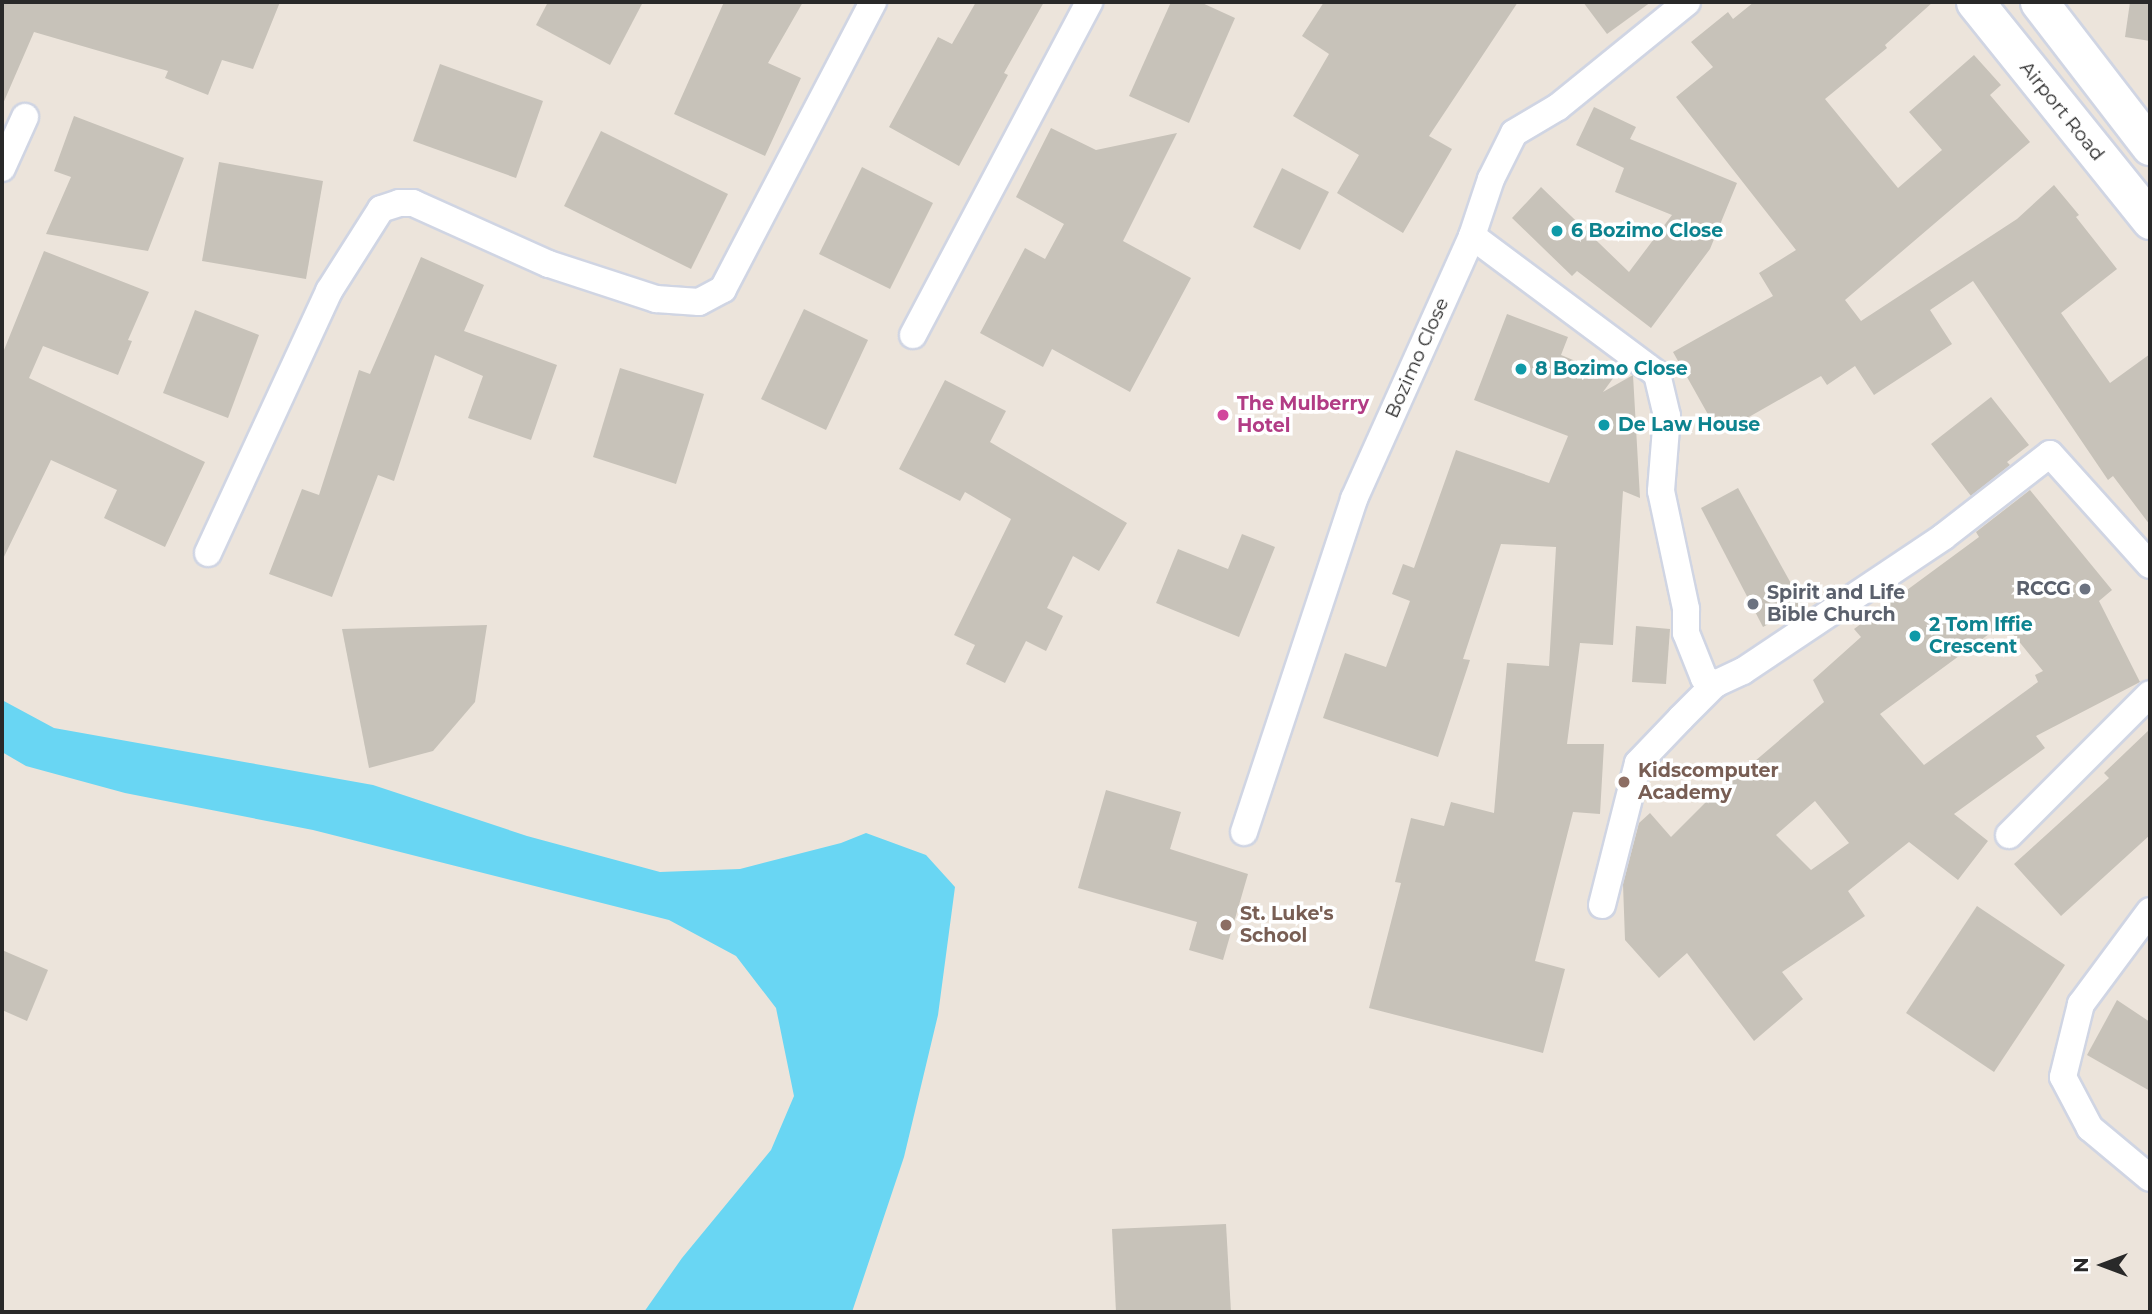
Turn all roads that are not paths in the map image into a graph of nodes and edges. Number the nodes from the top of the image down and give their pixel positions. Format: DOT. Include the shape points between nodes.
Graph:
graph roads {
  1 [pos="873,2"];
  2 [pos="1089,2"];
  3 [pos="1687,2"];
  4 [pos="1975,2"];
  5 [pos="2039,2"];
  6 [pos="2065,35"];
  7 [pos="2027,68"];
  8 [pos="25,117"];
  9 [pos="2150,146"];
  10 [pos="2,168"];
  11 [pos="2150,220"];
  12 [pos="1472,236"];
  13 [pos="913,335"];
  14 [pos="208,553"];
  15 [pos="2150,565"];
  16 [pos="1715,684"];
  17 [pos="2150,694"];
  18 [pos="1244,832"];
  19 [pos="2009,835"];
  20 [pos="1602,905"];
  21 [pos="2150,911"];
  22 [pos="2150,1178"];
  1 -- 14 [label="street" via="723,289 699,302 656,299 549,264 413,203 381,209 329,291"];
  2 -- 13 [label="street"];
  3 -- 12 [label="street, Bozimo Close" via="1558,107 1514,133 1491,179"];
  4 -- 7 [label="main road, Airport Road"];
  5 -- 6 [label="main road"];
  6 -- 7 [label="main road"];
  6 -- 9 [label="main road"];
  7 -- 11 [label="main road, Airport Road"];
  8 -- 10 [label="street"];
  12 -- 16 [label="street" via="1657,374 1667,416 1661,491 1686,610 1686,633 1704,678"];
  12 -- 18 [label="street, Bozimo Close" via="1354,499"];
  15 -- 16 [label="street" via="2050,454 1943,537 1743,671"];
  16 -- 20 [label="street" via="1638,763"];
  17 -- 19 [label="street"];
  21 -- 22 [label="street" via="2081,1004 2063,1077 2090,1128"];
}
